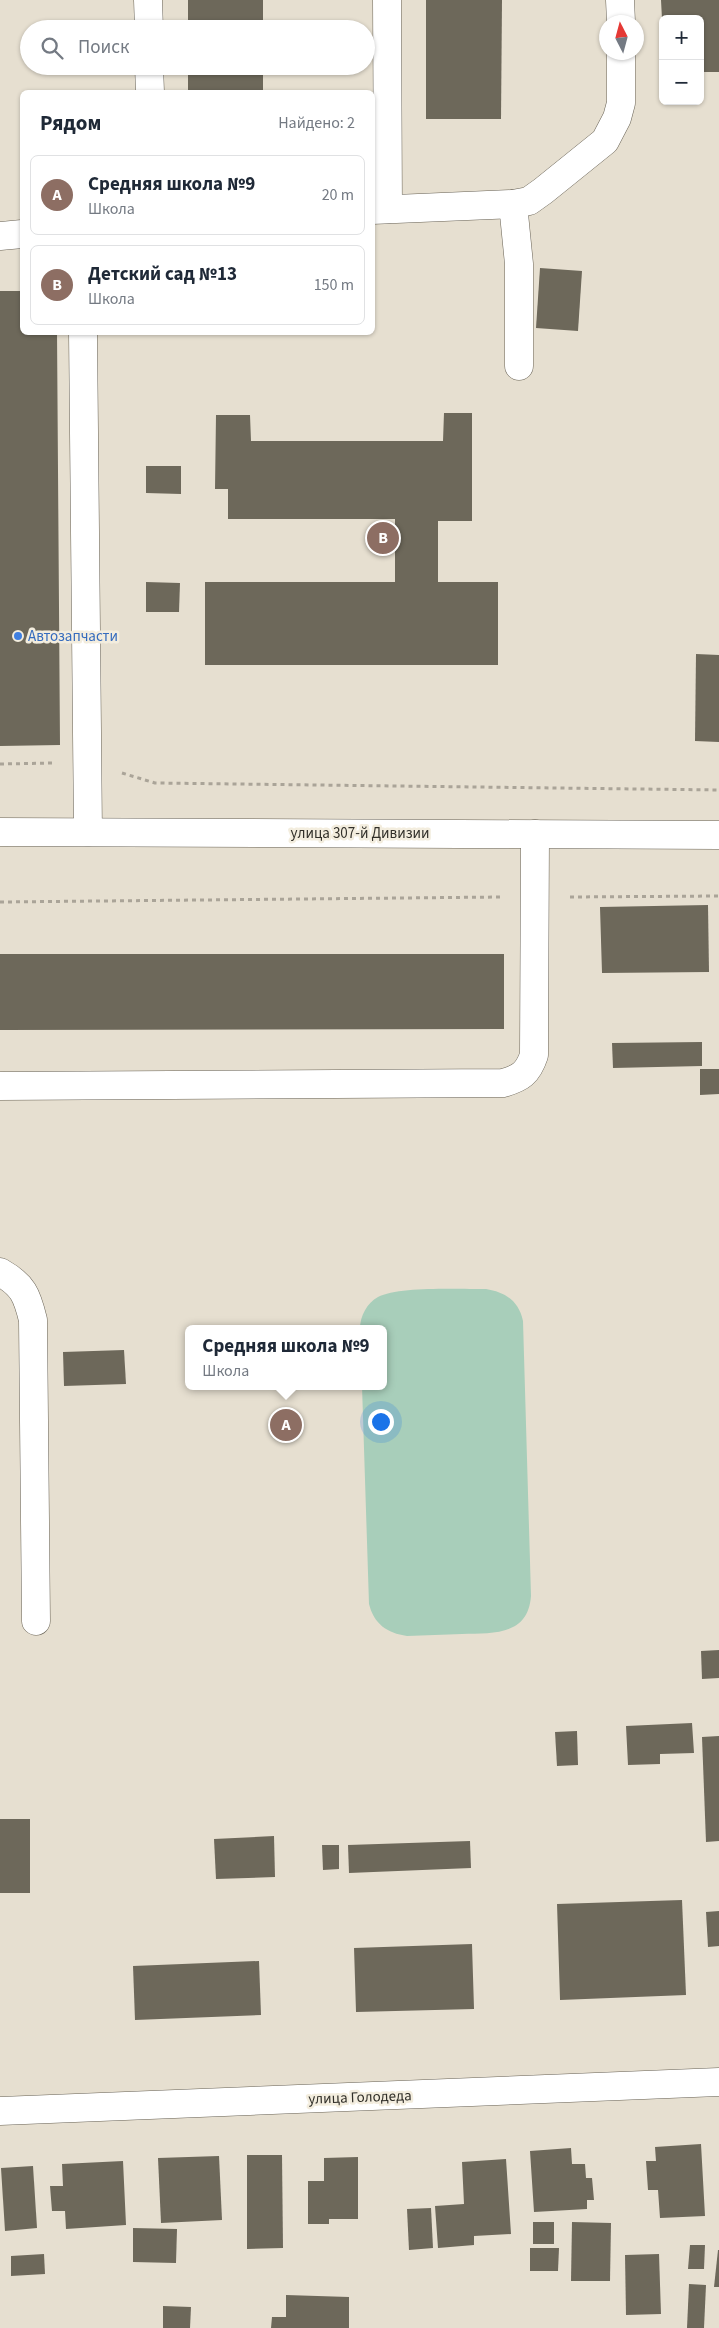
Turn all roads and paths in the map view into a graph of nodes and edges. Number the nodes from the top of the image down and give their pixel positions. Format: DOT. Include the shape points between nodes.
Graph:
graph roads {
  1 [pos="148,0"];
  2 [pos="387,0"];
  3 [pos="620,0"];
  4 [pos="621,15"];
  5 [pos="149,20"];
  6 [pos="621,60"];
  7 [pos="149,75"];
  8 [pos="150,90"];
  9 [pos="513,204"];
  10 [pos="380,209"];
  11 [pos="20,234"];
  12 [pos="0,236"];
  13 [pos="83,335"];
  14 [pos="519,366"];
  15 [pos="87,763"];
  16 [pos="0,764"];
  17 [pos="719,790"];
  18 [pos="0,832"];
  19 [pos="88,832"];
  20 [pos="535,834"];
  21 [pos="719,835"];
  22 [pos="719,896"];
  23 [pos="534,897"];
  24 [pos="0,902"];
  25 [pos="0,1086"];
  26 [pos="0,1272"];
  27 [pos="36,1621"];
  28 [pos="719,2082"];
  29 [pos="0,2111"];
  1 -- 5 [label="street"];
  2 -- 10 [label="street"];
  3 -- 4 [label="street"];
  6 -- 9 [label="street" via="621,102 605,141 543,191 529,200"];
  7 -- 8 [label="street"];
  9 -- 10 [label="street"];
  9 -- 14 [label="street" via="519,264"];
  11 -- 12 [label="street"];
  13 -- 15 [label="street"];
  15 -- 16 [label="path"];
  15 -- 17 [label="path" via="154,783"];
  15 -- 19 [label="street"];
  18 -- 19 [label="street, улица 307-й Дивизии"];
  19 -- 20 [label="street, улица 307-й Дивизии"];
  20 -- 21 [label="street, улица 307-й Дивизии"];
  20 -- 23 [label="street"];
  22 -- 23 [label="path"];
  23 -- 24 [label="path"];
  23 -- 25 [label="street" via="534,1055 530,1069 520,1078 503,1083"];
  26 -- 27 [label="street" via="15,1281 28,1297 33,1320"];
  28 -- 29 [label="street, улица Голодеда"];
}
